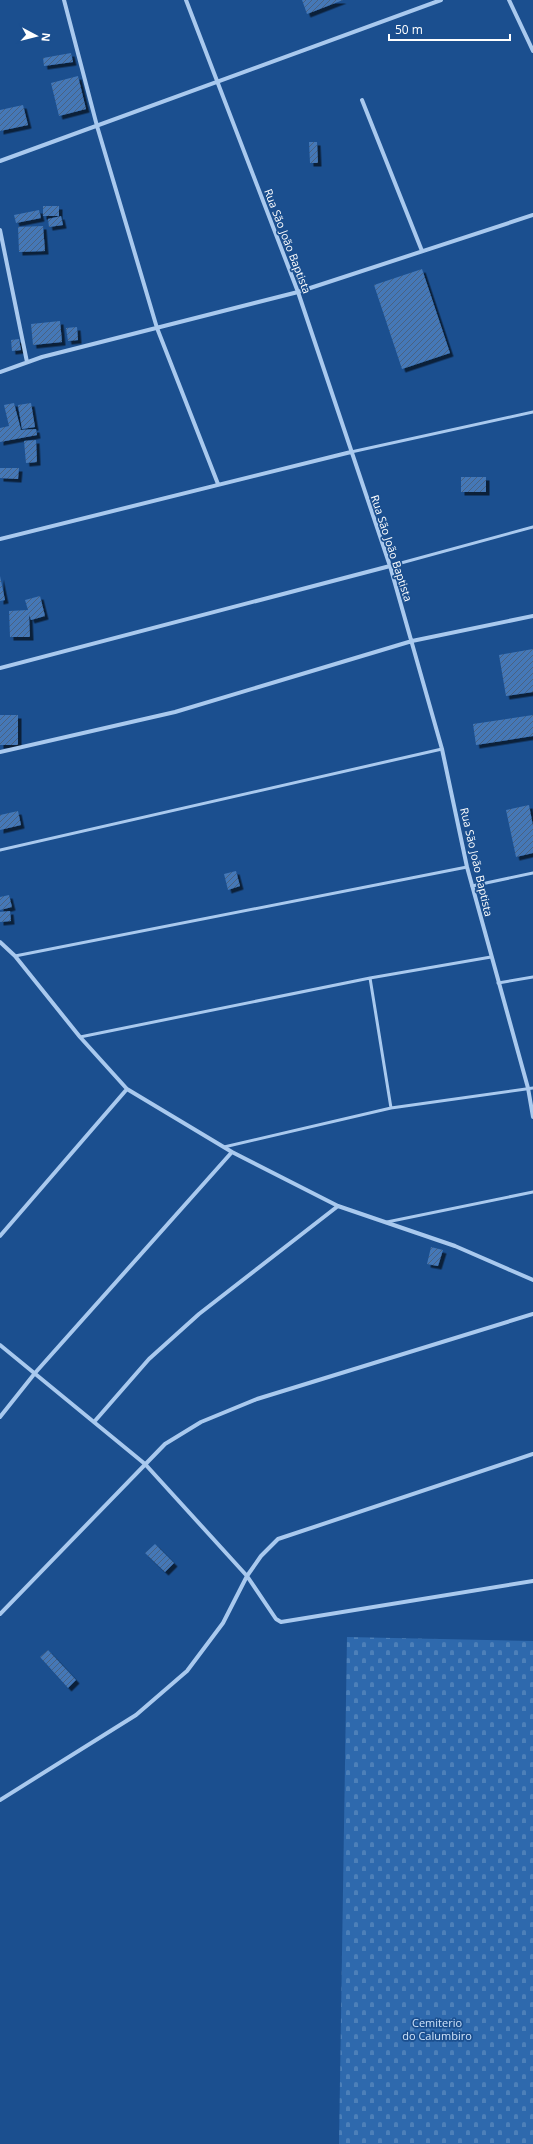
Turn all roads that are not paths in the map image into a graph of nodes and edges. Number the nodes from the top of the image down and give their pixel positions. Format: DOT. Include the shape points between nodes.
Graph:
graph roads {
  1 [pos="64,0"];
  2 [pos="186,0"];
  3 [pos="441,0"];
  4 [pos="509,0"];
  5 [pos="533,51"];
  6 [pos="217,82"];
  7 [pos="362,100"];
  8 [pos="97,126"];
  9 [pos="0,161"];
  10 [pos="533,215"];
  11 [pos="0,230"];
  12 [pos="422,251"];
  13 [pos="298,292"];
  14 [pos="157,328"];
  15 [pos="27,362"];
  16 [pos="0,372"];
  17 [pos="533,412"];
  18 [pos="351,452"];
  19 [pos="218,484"];
  20 [pos="533,527"];
  21 [pos="0,539"];
  22 [pos="390,566"];
  23 [pos="533,616"];
  24 [pos="412,641"];
  25 [pos="0,668"];
  26 [pos="442,749"];
  27 [pos="0,752"];
  28 [pos="0,850"];
  29 [pos="467,867"];
  30 [pos="533,873"];
  31 [pos="472,886"];
  32 [pos="0,942"];
  33 [pos="15,956"];
  34 [pos="491,957"];
  35 [pos="533,977"];
  36 [pos="370,978"];
  37 [pos="498,983"];
  38 [pos="80,1037"];
  39 [pos="531,1088"];
  40 [pos="127,1089"];
  41 [pos="391,1108"];
  42 [pos="533,1117"];
  43 [pos="224,1147"];
  44 [pos="232,1152"];
  45 [pos="533,1192"];
  46 [pos="338,1206"];
  47 [pos="387,1222"];
  48 [pos="0,1236"];
  49 [pos="533,1280"];
  50 [pos="533,1314"];
  51 [pos="0,1345"];
  52 [pos="35,1373"];
  53 [pos="0,1417"];
  54 [pos="94,1422"];
  55 [pos="533,1454"];
  56 [pos="144,1464"];
  57 [pos="247,1576"];
  58 [pos="533,1581"];
  59 [pos="0,1614"];
  60 [pos="0,1800"];
  1 -- 8 [label="street"];
  2 -- 6 [label="street, Rua São João Baptista"];
  3 -- 6 [label="street"];
  4 -- 5 [label="street"];
  6 -- 8 [label="street"];
  6 -- 13 [label="street, Rua São João Baptista"];
  7 -- 12 [label="street"];
  8 -- 9 [label="street"];
  8 -- 14 [label="street"];
  10 -- 12 [label="street"];
  11 -- 15 [label="street"];
  12 -- 13 [label="street"];
  13 -- 14 [label="street"];
  13 -- 18 [label="street, Rua São João Baptista"];
  14 -- 15 [label="street"];
  14 -- 19 [label="street"];
  15 -- 16 [label="street"];
  17 -- 18 [label="lane"];
  18 -- 19 [label="street"];
  18 -- 22 [label="street, Rua São João Baptista"];
  19 -- 21 [label="street"];
  20 -- 22 [label="lane"];
  22 -- 24 [label="street, Rua São João Baptista"];
  22 -- 25 [label="street"];
  23 -- 24 [label="street"];
  24 -- 26 [label="street, Rua São João Baptista"];
  24 -- 27 [label="street" via="175,712"];
  26 -- 28 [label="lane"];
  26 -- 29 [label="street, Rua São João Baptista"];
  29 -- 31 [label="street, Rua São João Baptista"];
  29 -- 33 [label="lane"];
  30 -- 31 [label="lane"];
  31 -- 34 [label="street, Rua São João Baptista"];
  32 -- 33 [label="street"];
  33 -- 38 [label="street"];
  34 -- 36 [label="lane"];
  34 -- 37 [label="street, Rua São João Baptista"];
  35 -- 37 [label="lane"];
  36 -- 38 [label="lane"];
  36 -- 41 [label="lane"];
  37 -- 39 [label="street, Rua São João Baptista"];
  38 -- 40 [label="street"];
  39 -- 41 [label="lane"];
  39 -- 42 [label="street, Rua São João Baptista"];
  40 -- 43 [label="street"];
  40 -- 48 [label="street"];
  41 -- 43 [label="lane"];
  43 -- 44 [label="street"];
  44 -- 46 [label="street"];
  44 -- 52 [label="street"];
  45 -- 47 [label="lane"];
  46 -- 47 [label="street"];
  46 -- 54 [label="street" via="199,1314 149,1359"];
  47 -- 49 [label="street" via="455,1246"];
  50 -- 56 [label="street" via="257,1399 201,1422 165,1444"];
  51 -- 52 [label="street"];
  52 -- 53 [label="street"];
  52 -- 54 [label="street"];
  54 -- 56 [label="street"];
  55 -- 57 [label="street" via="278,1539 261,1556"];
  56 -- 57 [label="street"];
  56 -- 59 [label="street"];
  57 -- 58 [label="street" via="276,1619 281,1622"];
  57 -- 60 [label="street" via="223,1623 187,1671 136,1715"];
}
